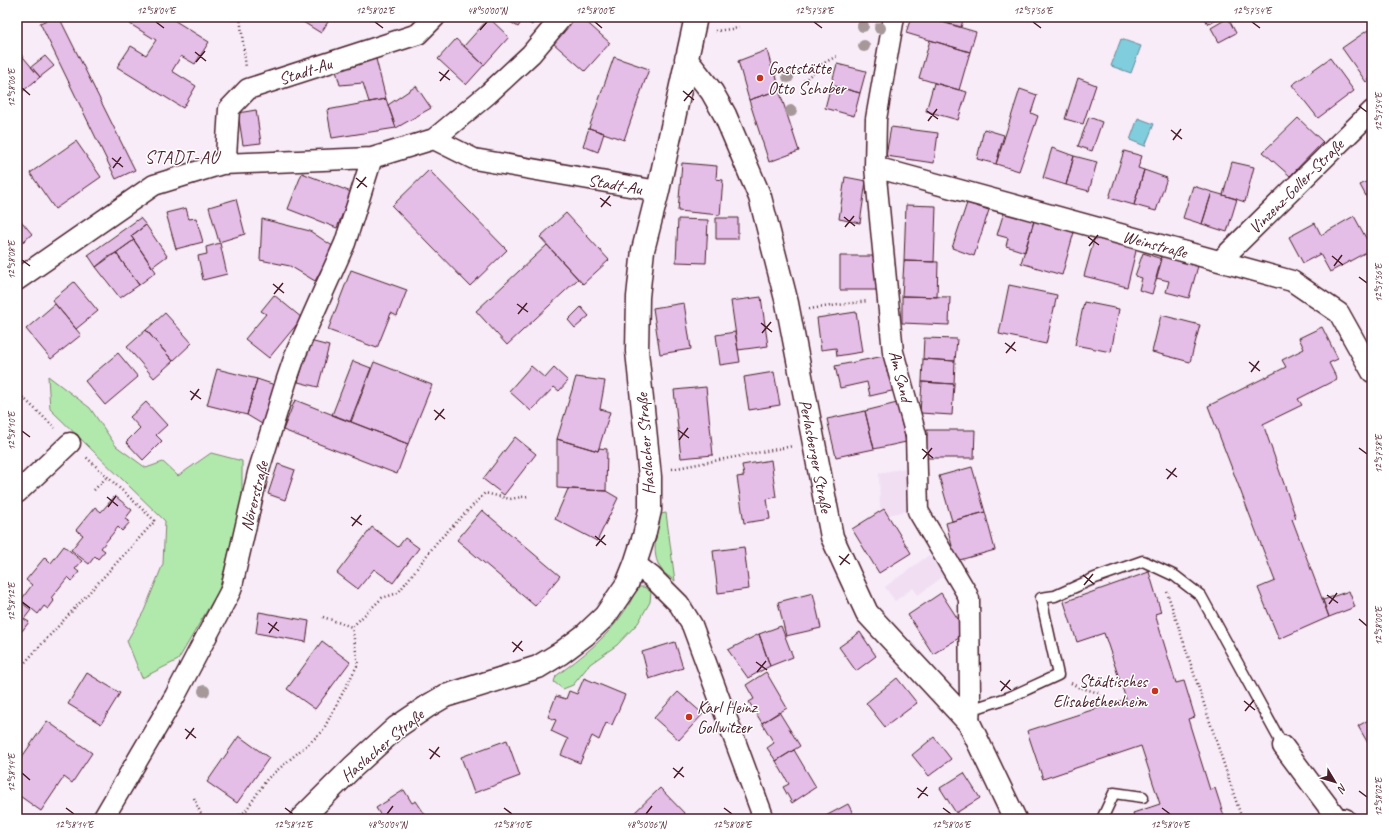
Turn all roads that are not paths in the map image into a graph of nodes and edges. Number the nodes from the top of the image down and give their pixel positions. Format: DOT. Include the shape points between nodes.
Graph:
graph roads {
  1 [pos="435,17"];
  2 [pos="562,17"];
  3 [pos="696,17"];
  4 [pos="894,17"];
  5 [pos="686,59"];
  6 [pos="1372,111"];
  7 [pos="434,140"];
  8 [pos="372,158"];
  9 [pos="222,164"];
  10 [pos="875,167"];
  11 [pos="658,191"];
  12 [pos="1220,261"];
  13 [pos="17,280"];
  14 [pos="1372,372"];
  15 [pos="64,437"];
  16 [pos="17,493"];
  17 [pos="635,564"];
  18 [pos="969,716"];
  19 [pos="1283,746"];
  20 [pos="1142,797"];
  21 [pos="103,819"];
  22 [pos="301,819"];
  23 [pos="764,819"];
  24 [pos="1016,819"];
  25 [pos="1102,819"];
  26 [pos="1345,819"];
  1 -- 9 [label="street, Stadt-Au" via="418,34 248,89 229,109 226,156"];
  2 -- 7 [label="street" via="531,54"];
  3 -- 5 [label="street, Haslacher Straße"];
  4 -- 10 [label="street, Am Sand" via="876,119"];
  5 -- 11 [label="street, Haslacher Straße"];
  5 -- 18 [label="street, Perlasberger Straße" via="712,92 725,114 760,198 787,303 832,537 867,612"];
  6 -- 12 [label="street, Vinzenz-Goller-Straße"];
  7 -- 8 [label="street"];
  7 -- 11 [label="street, Stadt-Au" via="474,159"];
  8 -- 9 [label="street"];
  8 -- 21 [label="street, Nörerstraße" via="345,243 296,353 279,402 258,473 231,590 175,696"];
  9 -- 13 [label="street" via="154,185"];
  10 -- 12 [label="street, Weinstraße"];
  10 -- 18 [label="street, Am Sand" via="893,352 916,436 918,511 969,599"];
  11 -- 17 [label="street, Haslacher Straße" via="643,250 638,297 637,351 650,473 650,510"];
  12 -- 14 [label="street, Weinstraße" via="1292,281 1339,313"];
  15 -- 16 [label="street"];
  17 -- 22 [label="street, Haslacher Straße" via="627,584 605,616 567,649 538,667 446,696 428,706 397,727"];
  17 -- 23 [label="street" via="679,604 692,625"];
  18 -- 19 [label="lane" via="1058,675 1041,598 1056,596 1095,578 1143,561 1175,576 1201,596"];
  18 -- 24 [label="street, Perlasberger Straße"];
  19 -- 26 [label="street" via="1336,817"];
  20 -- 25 [label="lane" via="1114,793"];
}
